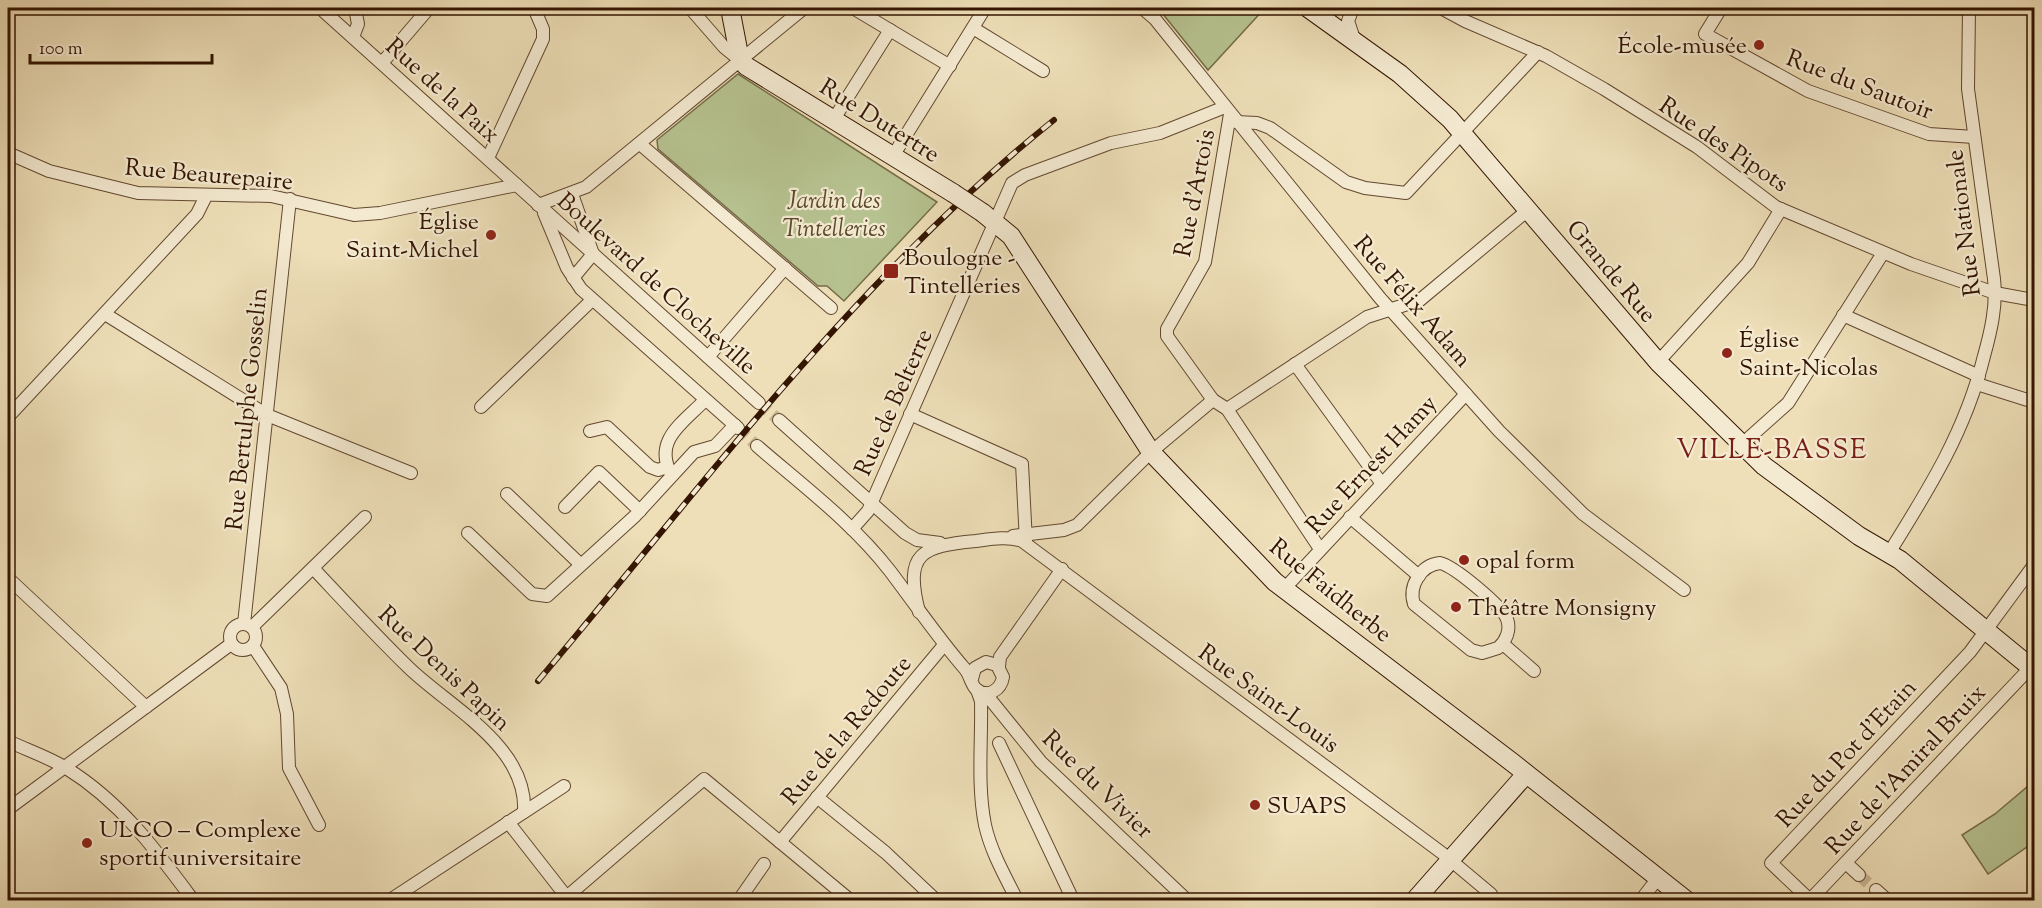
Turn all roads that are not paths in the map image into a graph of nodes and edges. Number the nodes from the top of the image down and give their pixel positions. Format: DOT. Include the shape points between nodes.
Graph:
graph roads {
  1 [pos="320,8"];
  2 [pos="355,8"];
  3 [pos="429,8"];
  4 [pos="534,8"];
  5 [pos="690,8"];
  6 [pos="730,8"];
  7 [pos="804,8"];
  8 [pos="853,8"];
  9 [pos="985,8"];
  10 [pos="1142,8"];
  11 [pos="1308,8"];
  12 [pos="1353,8"];
  13 [pos="1441,8"];
  14 [pos="1721,8"];
  15 [pos="1969,8"];
  16 [pos="1153,13"];
  17 [pos="973,28"];
  18 [pos="890,30"];
  19 [pos="353,37"];
  20 [pos="1355,40"];
  21 [pos="1538,52"];
  22 [pos="740,60"];
  23 [pos="382,63"];
  24 [pos="950,66"];
  25 [pos="1043,71"];
  26 [pos="1230,114"];
  27 [pos="834,119"];
  28 [pos="1462,132"];
  29 [pos="1974,137"];
  30 [pos="640,144"];
  31 [pos="8,153"];
  32 [pos="893,156"];
  33 [pos="488,158"];
  34 [pos="517,185"];
  35 [pos="572,194"];
  36 [pos="206,196"];
  37 [pos="290,199"];
  38 [pos="538,205"];
  39 [pos="1781,209"];
  40 [pos="1528,210"];
  41 [pos="989,217"];
  42 [pos="1882,253"];
  43 [pos="593,254"];
  44 [pos="785,268"];
  45 [pos="573,278"];
  46 [pos="1995,293"];
  47 [pos="592,300"];
  48 [pos="2034,300"];
  49 [pos="831,308"];
  50 [pos="1390,309"];
  51 [pos="105,314"];
  52 [pos="1843,315"];
  53 [pos="708,357"];
  54 [pos="1658,362"];
  55 [pos="1295,364"];
  56 [pos="1978,380"];
  57 [pos="1466,394"];
  58 [pos="705,400"];
  59 [pos="1213,400"];
  60 [pos="2034,402"];
  61 [pos="759,403"];
  62 [pos="481,407"];
  63 [pos="1227,409"];
  64 [pos="910,414"];
  65 [pos="267,415"];
  66 [pos="8,417"];
  67 [pos="779,420"];
  68 [pos="590,431"];
  69 [pos="1741,445"];
  70 [pos="757,446"];
  71 [pos="1150,452"];
  72 [pos="670,471"];
  73 [pos="400,483"];
  74 [pos="1382,484"];
  75 [pos="507,494"];
  76 [pos="872,502"];
  77 [pos="565,507"];
  78 [pos="640,512"];
  79 [pos="365,517"];
  80 [pos="1350,517"];
  81 [pos="852,529"];
  82 [pos="468,533"];
  83 [pos="1026,538"];
  84 [pos="945,543"];
  85 [pos="1320,549"];
  86 [pos="1889,553"];
  87 [pos="580,564"];
  88 [pos="2034,565"];
  89 [pos="313,568"];
  90 [pos="1062,569"];
  91 [pos="1419,576"];
  92 [pos="8,578"];
  93 [pos="1284,589"];
  94 [pos="1684,590"];
  95 [pos="919,612"];
  96 [pos="248,626"];
  97 [pos="1987,630"];
  98 [pos="231,644"];
  99 [pos="1503,644"];
  100 [pos="944,645"];
  101 [pos="253,646"];
  102 [pos="999,667"];
  103 [pos="2033,669"];
  104 [pos="1534,671"];
  105 [pos="978,687"];
  106 [pos="146,707"];
  107 [pos="8,741"];
  108 [pos="982,743"];
  109 [pos="999,743"];
  110 [pos="1041,762"];
  111 [pos="64,767"];
  112 [pos="1526,774"];
  113 [pos="564,786"];
  114 [pos="817,797"];
  115 [pos="8,809"];
  116 [pos="524,812"];
  117 [pos="508,822"];
  118 [pos="319,825"];
  119 [pos="780,842"];
  120 [pos="1451,860"];
  121 [pos="1846,863"];
  122 [pos="764,864"];
  123 [pos="1859,875"];
  124 [pos="1658,878"];
  125 [pos="1876,890"];
  126 [pos="1491,898"];
  127 [pos="566,899"];
  128 [pos="193,900"];
  129 [pos="390,900"];
  130 [pos="740,900"];
  131 [pos="850,900"];
  132 [pos="936,900"];
  133 [pos="1017,900"];
  134 [pos="1073,900"];
  135 [pos="1187,900"];
  136 [pos="1416,900"];
  137 [pos="1641,900"];
  138 [pos="1686,900"];
  139 [pos="1810,900"];
  140 [pos="1887,900"];
  1 -- 19 [label="street, Rue de la Paix"];
  2 -- 19 [label="street" via="358,24"];
  3 -- 23 [label="street"];
  4 -- 33 [label="street" via="543,39"];
  5 -- 22 [label="street"];
  6 -- 22 [label="main road"];
  7 -- 22 [label="street"];
  8 -- 18 [label="street"];
  9 -- 17 [label="street"];
  10 -- 16 [label="street, Rue Félix Adam"];
  11 -- 20 [label="main road, Grande Rue"];
  12 -- 20 [label="street" via="1348,21"];
  13 -- 21 [label="street, Rue des Pipots"];
  14 -- 29 [label="street, Rue du Sautoir" via="1705,34 1808,91 1929,134"];
  15 -- 29 [label="street, Rue Nationale" via="1967,74"];
  16 -- 26 [label="street, Rue Félix Adam"];
  17 -- 24 [label="street"];
  17 -- 25 [label="street"];
  18 -- 24 [label="street"];
  18 -- 27 [label="street"];
  19 -- 23 [label="street, Rue de la Paix"];
  20 -- 28 [label="main road, Grande Rue" via="1414,85"];
  21 -- 28 [label="street"];
  21 -- 39 [label="street, Rue des Pipots" via="1697,147 1761,198"];
  22 -- 27 [label="main road, Rue Dutertre"];
  22 -- 30 [label="street"];
  23 -- 33 [label="street, Rue de la Paix"];
  24 -- 32 [label="street"];
  26 -- 28 [label="street" via="1270,128 1355,186 1398,193 1411,189"];
  26 -- 41 [label="street, Rue de Belterre" via="1111,143 1020,177"];
  26 -- 50 [label="street, Rue Félix Adam"];
  26 -- 59 [label="street, Rue d'Artois" via="1204,262 1166,332"];
  27 -- 32 [label="main road, Rue Dutertre"];
  28 -- 40 [label="main road, Grande Rue"];
  29 -- 46 [label="street, Rue Nationale"];
  30 -- 35 [label="street"];
  30 -- 44 [label="street"];
  31 -- 36 [label="street, Rue Beaurepaire" via="49,171 138,193"];
  32 -- 41 [label="main road, Rue Dutertre, bridge"];
  33 -- 34 [label="street, Rue de la Paix"];
  34 -- 37 [label="street, Rue Beaurepaire" via="367,215"];
  34 -- 38 [label="street, Rue de la Paix"];
  35 -- 38 [label="street"];
  35 -- 43 [label="street"];
  36 -- 37 [label="street, Rue Beaurepaire"];
  36 -- 51 [label="street" via="197,214"];
  37 -- 65 [label="street, Rue Bertulphe Gosselin"];
  38 -- 43 [label="street, Boulevard de Clocheville"];
  38 -- 45 [label="street, Boulevard de Clocheville"];
  39 -- 42 [label="street, Rue des Pipots"];
  39 -- 54 [label="street" via="1744,268"];
  40 -- 50 [label="street" via="1420,300"];
  40 -- 54 [label="main road, Grande Rue"];
  41 -- 64 [label="street, Rue de Belterre"];
  41 -- 71 [label="main road, Rue Faidherbe" via="1014,240"];
  42 -- 46 [label="street, Rue des Pipots"];
  42 -- 52 [label="street"];
  43 -- 45 [label="street"];
  43 -- 53 [label="street, Boulevard de Clocheville"];
  44 -- 49 [label="street"];
  44 -- 53 [label="street"];
  45 -- 47 [label="street, Boulevard de Clocheville"];
  46 -- 48 [label="street, Rue des Pipots"];
  46 -- 56 [label="street, Rue Nationale"];
  47 -- 58 [label="street, Boulevard de Clocheville"];
  47 -- 62 [label="street"];
  50 -- 55 [label="street" via="1367,317"];
  50 -- 57 [label="street, Rue Félix Adam"];
  51 -- 65 [label="street"];
  51 -- 66 [label="street"];
  52 -- 56 [label="street"];
  52 -- 69 [label="street" via="1788,403"];
  53 -- 61 [label="street, Boulevard de Clocheville"];
  54 -- 69 [label="main road, Grande Rue"];
  55 -- 63 [label="street"];
  55 -- 74 [label="street"];
  56 -- 60 [label="street"];
  56 -- 86 [label="street, Rue Nationale" via="1948,456"];
  57 -- 74 [label="street, Rue Ernest Hamy"];
  57 -- 94 [label="street, Rue Félix Adam" via="1574,506"];
  58 -- 72 [label="street" via="667,440 664,448"];
  58 -- 72 [label="street, Boulevard de Clocheville" via="736,427 715,446 694,452"];
  59 -- 63 [label="street"];
  59 -- 71 [label="street"];
  63 -- 85 [label="street"];
  64 -- 76 [label="street, Rue de Belterre"];
  64 -- 83 [label="street" via="1022,464"];
  65 -- 73 [label="street" via="414,470"];
  65 -- 96 [label="street, Rue Bertulphe Gosselin"];
  67 -- 76 [label="street"];
  68 -- 72 [label="street" via="607,427 650,467"];
  69 -- 86 [label="main road, Grande Rue" via="1782,481"];
  70 -- 81 [label="street"];
  71 -- 83 [label="street" via="1077,525"];
  71 -- 93 [label="main road, Rue Faidherbe"];
  72 -- 78 [label="street"];
  74 -- 80 [label="street, Rue Ernest Hamy"];
  75 -- 87 [label="street"];
  76 -- 81 [label="street, Rue de Belterre"];
  76 -- 84 [label="street" via="913,538"];
  77 -- 78 [label="street" via="599,472"];
  78 -- 87 [label="street"];
  79 -- 89 [label="street"];
  80 -- 85 [label="street, Rue Ernest Hamy"];
  80 -- 91 [label="street"];
  81 -- 95 [label="street, Rue du Vivier"];
  82 -- 87 [label="street" via="538,597 550,594"];
  83 -- 84 [label="street"];
  83 -- 90 [label="street, Rue Saint-Louis"];
  84 -- 95 [label="street" via="928,549 917,560"];
  85 -- 93 [label="street, Rue Ernest Hamy"];
  86 -- 97 [label="main road, Grande Rue"];
  88 -- 97 [label="street, Rue du Pot d'Etain"];
  89 -- 96 [label="street"];
  89 -- 116 [label="street, Rue Denis Papin" via="405,665 493,741 524,789"];
  90 -- 102 [label="street" via="1000,657"];
  90 -- 120 [label="street, Rue Saint-Louis"];
  91 -- 99 [label="street" via="1412,592 1414,604 1448,633 1477,652 1493,651"];
  91 -- 99 [label="street" via="1436,564 1453,568 1507,617 1508,632"];
  92 -- 106 [label="street"];
  93 -- 112 [label="main road, Rue Faidherbe"];
  95 -- 100 [label="street, Rue du Vivier"];
  96 -- 98 [label="street" via="232,630"];
  96 -- 101 [label="street" via="256,636"];
  97 -- 103 [label="main road, Grande Rue"];
  97 -- 139 [label="street, Rue du Pot d'Etain" via="1771,863"];
  98 -- 101 [label="street" via="240,650"];
  98 -- 106 [label="street"];
  99 -- 104 [label="street"];
  100 -- 105 [label="street, Rue du Vivier"];
  100 -- 114 [label="street, Rue de la Redoute"];
  101 -- 118 [label="street" via="281,688 287,714 289,768"];
  102 -- 105 [label="street" via="1002,684 994,692"];
  102 -- 105 [label="street" via="981,663 974,670"];
  103 -- 121 [label="street, Rue de l'Amiral Bruix"];
  105 -- 108 [label="street"];
  105 -- 110 [label="street, Rue du Vivier"];
  106 -- 111 [label="street"];
  107 -- 111 [label="street"];
  108 -- 109 [label="street"];
  108 -- 133 [label="street" via="985,825 994,854"];
  109 -- 110 [label="street" via="1019,745"];
  109 -- 134 [label="street"];
  110 -- 135 [label="street, Rue du Vivier"];
  111 -- 115 [label="street"];
  111 -- 128 [label="street" via="131,819"];
  112 -- 120 [label="main road"];
  112 -- 124 [label="main road, Rue Faidherbe"];
  113 -- 116 [label="street"];
  114 -- 119 [label="street, Rue de la Redoute"];
  114 -- 132 [label="street"];
  116 -- 117 [label="street"];
  117 -- 127 [label="street"];
  117 -- 129 [label="street"];
  119 -- 127 [label="street" via="704,779"];
  119 -- 131 [label="street"];
  120 -- 126 [label="street, Rue Saint-Louis"];
  120 -- 136 [label="main road"];
  121 -- 123 [label="street"];
  121 -- 139 [label="street, Rue de l'Amiral Bruix"];
  122 -- 130 [label="street"];
  124 -- 137 [label="street"];
  124 -- 138 [label="main road, Rue Faidherbe"];
  125 -- 140 [label="street"];
}
